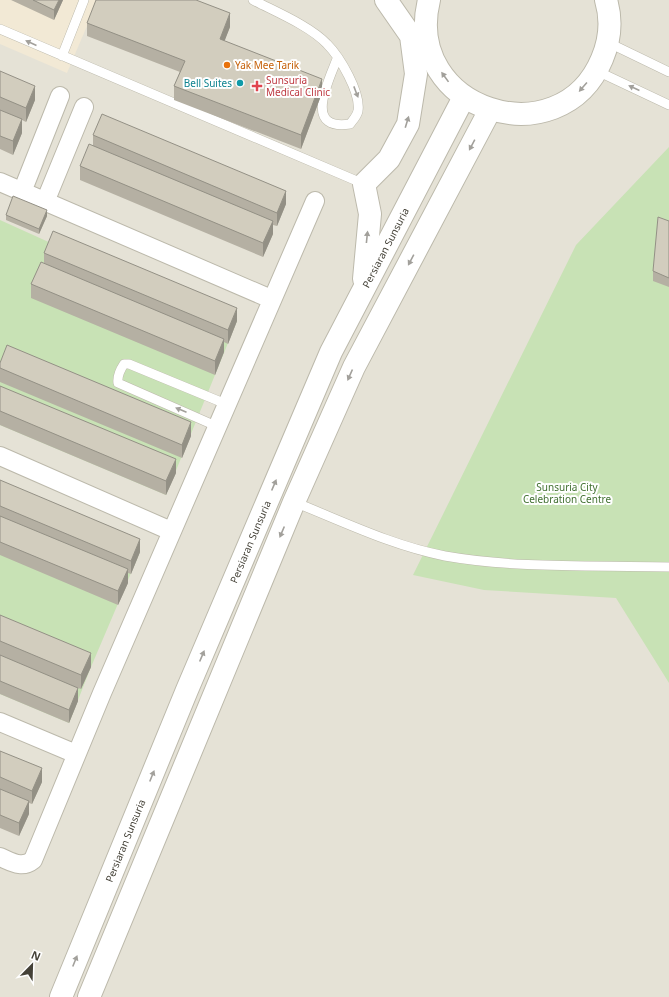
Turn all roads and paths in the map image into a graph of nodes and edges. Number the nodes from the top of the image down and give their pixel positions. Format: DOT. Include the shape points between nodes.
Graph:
graph roads {
  1 [pos="84,0"];
  2 [pos="253,0"];
  3 [pos="386,0"];
  4 [pos="606,0"];
  5 [pos="424,4"];
  6 [pos="0,29"];
  7 [pos="609,43"];
  8 [pos="62,56"];
  9 [pos="337,59"];
  10 [pos="597,71"];
  11 [pos="669,72"];
  12 [pos="60,96"];
  13 [pos="464,97"];
  14 [pos="669,105"];
  15 [pos="84,108"];
  16 [pos="490,110"];
  17 [pos="0,182"];
  18 [pos="364,184"];
  19 [pos="22,192"];
  20 [pos="315,201"];
  21 [pos="45,202"];
  22 [pos="362,290"];
  23 [pos="271,298"];
  24 [pos="226,404"];
  25 [pos="216,426"];
  26 [pos="0,456"];
  27 [pos="294,502"];
  28 [pos="171,531"];
  29 [pos="669,566"];
  30 [pos="0,722"];
  31 [pos="76,754"];
  32 [pos="0,857"];
  33 [pos="60,997"];
  34 [pos="89,997"];
  1 -- 8 [label="lane"];
  2 -- 9 [label="lane" via="308,30 327,44"];
  18 -- 3 [label="street, one-way" via="389,159 408,124 416,74 411,36"];
  4 -- 7 [label="street" via="610,12"];
  13 -- 5 [label="street, one-way" via="446,80 434,60 427,36"];
  8 -- 6 [label="lane, one-way"];
  7 -- 10 [label="street"];
  7 -- 11 [label="lane"];
  8 -- 18 [label="lane"];
  9 -- 9 [label="lane, one-way" via="359,98 358,113 350,124 337,126 325,119 321,112 326,85"];
  14 -- 10 [label="lane, one-way"];
  10 -- 16 [label="street, one-way" via="577,94 551,109 520,115"];
  12 -- 19 [label="street"];
  13 -- 16 [label="street"];
  13 -- 22 [label="street, Persiaran Sunsuria"];
  15 -- 21 [label="street"];
  16 -- 27 [label="street, one-way" via="354,367"];
  17 -- 19 [label="street"];
  22 -- 18 [label="street, one-way" via="370,214"];
  19 -- 21 [label="street"];
  20 -- 23 [label="street"];
  21 -- 23 [label="street"];
  33 -- 22 [label="street, Persiaran Sunsuria, one-way" via="325,366"];
  23 -- 24 [label="street"];
  24 -- 25 [label="street"];
  25 -- 24 [label="lane, one-way" via="118,383 122,367 129,364"];
  25 -- 28 [label="street"];
  26 -- 28 [label="street"];
  27 -- 29 [label="lane" via="383,538 444,555 496,564"];
  27 -- 34 [label="street, one-way"];
  28 -- 31 [label="street"];
  30 -- 31 [label="street"];
  31 -- 32 [label="street" via="33,860 28,865 20,865"];
}
